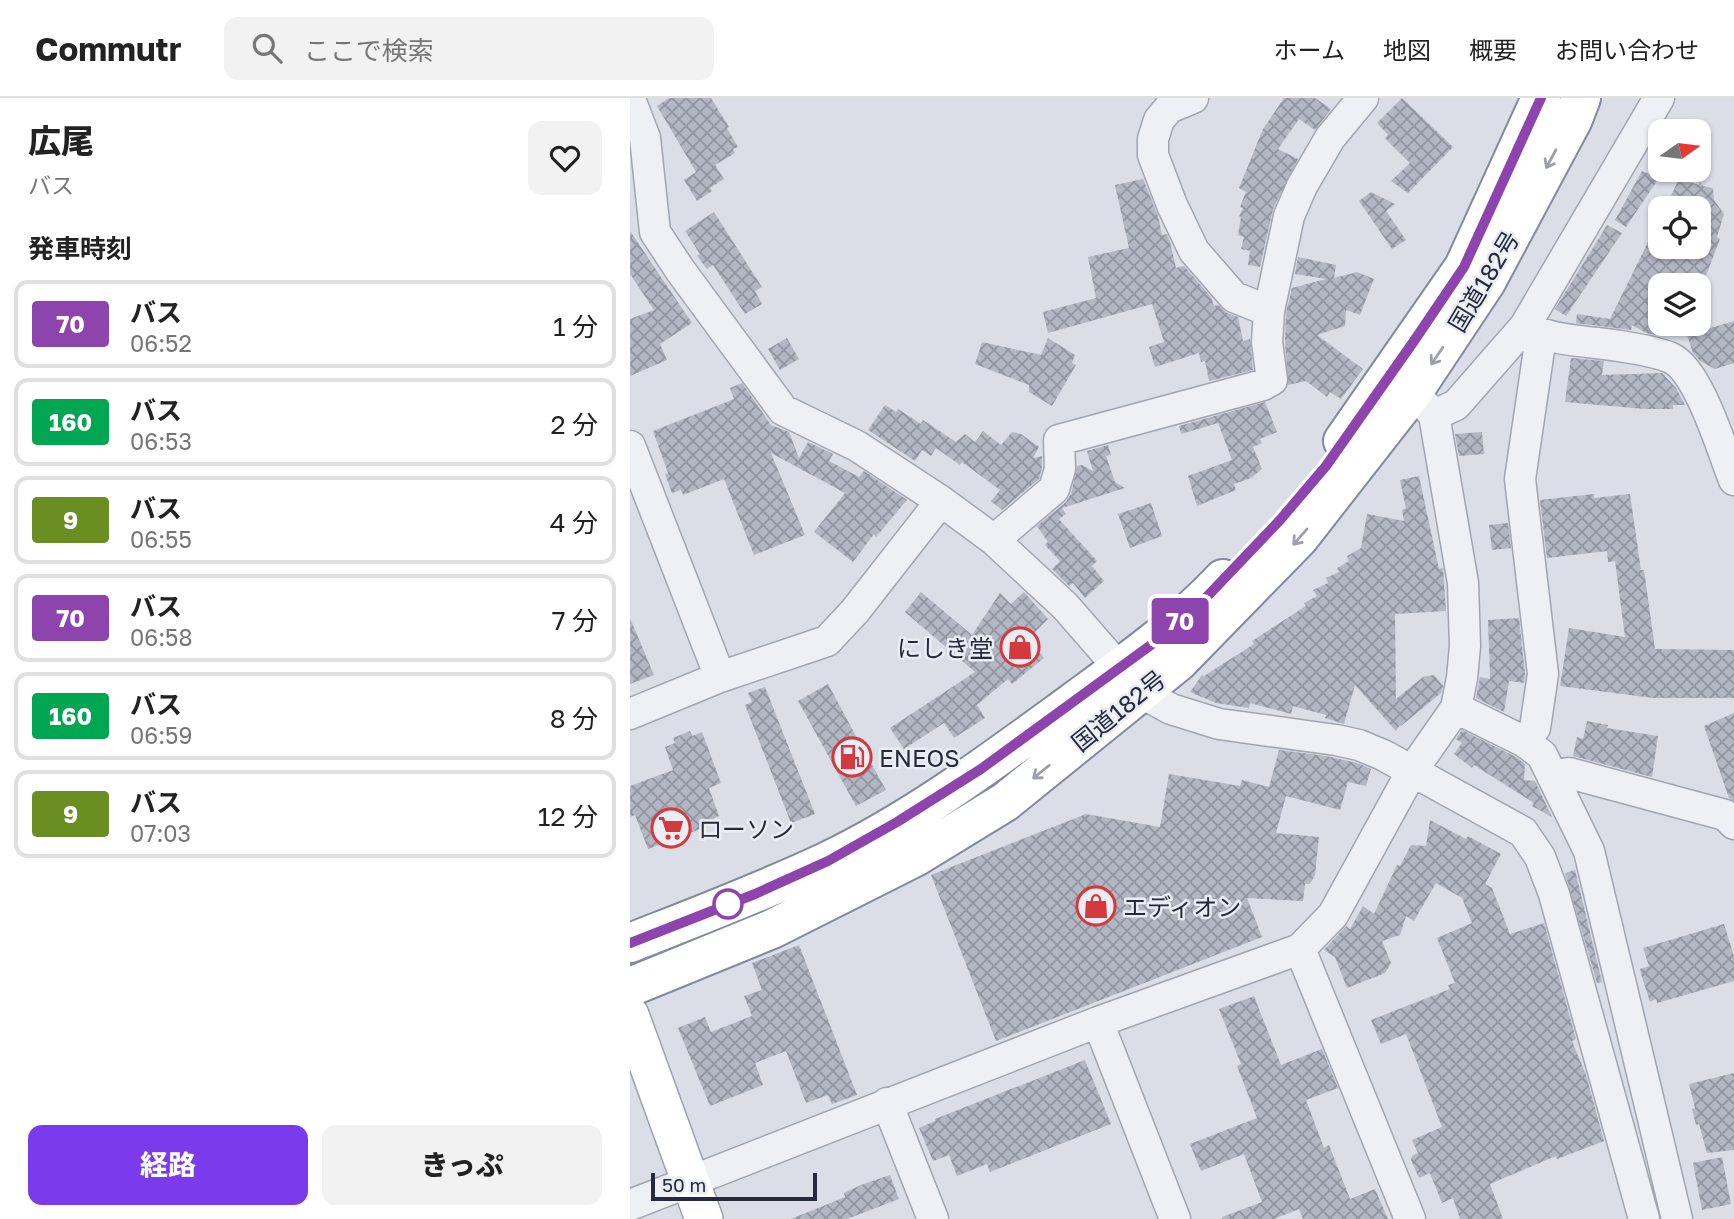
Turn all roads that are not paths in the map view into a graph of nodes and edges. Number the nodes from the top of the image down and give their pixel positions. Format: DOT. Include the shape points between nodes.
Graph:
graph roads {
  1 [pos="1193,98"];
  2 [pos="1363,98"];
  3 [pos="1541,98"];
  4 [pos="1659,98"];
  5 [pos="630,99"];
  6 [pos="1581,105"];
  7 [pos="641,221"];
  8 [pos="1269,311"];
  9 [pos="1533,331"];
  10 [pos="1423,403"];
  11 [pos="630,446"];
  12 [pos="1734,480"];
  13 [pos="941,501"];
  14 [pos="994,540"];
  15 [pos="720,677"];
  16 [pos="1129,680"];
  17 [pos="1456,708"];
  18 [pos="630,714"];
  19 [pos="1525,742"];
  20 [pos="1412,771"];
  21 [pos="1552,776"];
  22 [pos="1734,824"];
  23 [pos="630,943"];
  24 [pos="1300,949"];
  25 [pos="630,987"];
  26 [pos="630,1014"];
  27 [pos="1098,1022"];
  28 [pos="887,1103"];
  29 [pos="690,1183"];
  30 [pos="630,1205"];
  31 [pos="704,1219"];
  32 [pos="933,1219"];
  33 [pos="1175,1219"];
  34 [pos="1410,1219"];
  35 [pos="1644,1219"];
  36 [pos="1677,1219"];
  1 -- 8 [label="street" via="1169,108 1159,120 1153,155 1194,251 1234,297"];
  2 -- 8 [label="street" via="1330,138 1289,216"];
  3 -- 16 [label="highway, 国道182号" via="1464,267 1326,466 1199,605 1155,642"];
  4 -- 9 [label="street"];
  5 -- 7 [label="street" via="645,138"];
  6 -- 10 [label="highway, 国道182号, one-way"];
  7 -- 13 [label="street" via="655,232 783,410 856,446"];
  8 -- 14 [label="street" via="1272,380 1059,440 1060,468 1054,489"];
  9 -- 10 [label="street" via="1456,405"];
  9 -- 12 [label="street" via="1671,358 1698,388"];
  9 -- 19 [label="street" via="1520,479 1543,674 1535,728"];
  10 -- 16 [label="highway, 国道182号, one-way" via="1178,662"];
  10 -- 17 [label="street" via="1463,583 1465,646"];
  11 -- 15 [label="street"];
  13 -- 14 [label="street"];
  13 -- 15 [label="street" via="827,640"];
  14 -- 16 [label="street" via="1065,606"];
  15 -- 18 [label="street"];
  16 -- 20 [label="street" via="1171,709 1219,724 1359,745"];
  16 -- 23 [label="highway, 国道182号" via="840,854 755,894"];
  16 -- 25 [label="highway, 国道182号, one-way" via="1005,802 915,857 772,929"];
  17 -- 19 [label="street"];
  17 -- 20 [label="street"];
  19 -- 21 [label="street" via="1542,755"];
  20 -- 24 [label="street" via="1333,915"];
  20 -- 35 [label="street" via="1523,832 1540,857"];
  21 -- 22 [label="street" via="1582,776 1725,815"];
  21 -- 36 [label="street" via="1589,850"];
  24 -- 27 [label="street"];
  24 -- 34 [label="street"];
  26 -- 29 [label="main road"];
  27 -- 28 [label="street"];
  27 -- 33 [label="street"];
  28 -- 29 [label="street"];
  28 -- 32 [label="street"];
  29 -- 30 [label="street"];
  29 -- 31 [label="main road"];
}
